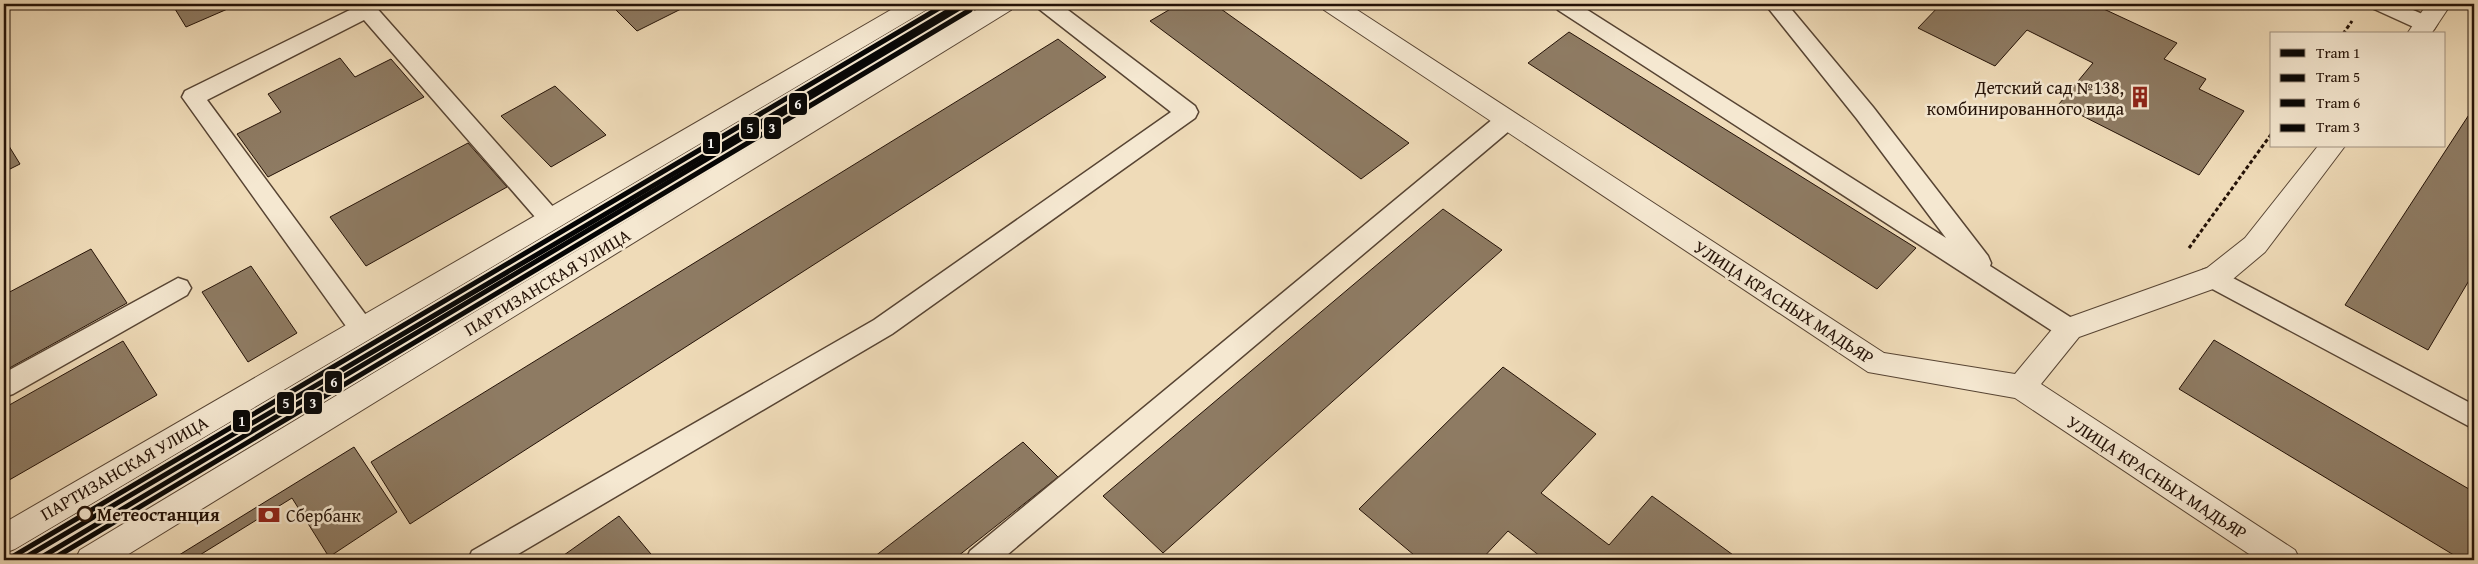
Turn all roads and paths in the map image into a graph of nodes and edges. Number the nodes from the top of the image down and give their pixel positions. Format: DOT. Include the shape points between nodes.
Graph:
graph roads {
  1 [pos="918,4"];
  2 [pos="1003,4"];
  3 [pos="1046,4"];
  4 [pos="1332,4"];
  5 [pos="1567,4"];
  6 [pos="1776,4"];
  7 [pos="2380,4"];
  8 [pos="2439,4"];
  9 [pos="2423,29"];
  10 [pos="1507,120"];
  11 [pos="2270,136"];
  12 [pos="2330,148"];
  13 [pos="551,218"];
  14 [pos="2188,251"];
  15 [pos="1990,276"];
  16 [pos="2212,277"];
  17 [pos="178,288"];
  18 [pos="2069,328"];
  19 [pos="362,329"];
  20 [pos="4,386"];
  21 [pos="2021,388"];
  22 [pos="2474,418"];
  23 [pos="4,539"];
  24 [pos="91,560"];
  25 [pos="482,560"];
  26 [pos="980,560"];
  27 [pos="2284,560"];
  1 -- 13 [label="street, ПАРТИЗАНСКАЯ УЛИЦА"];
  2 -- 24 [label="street, ПАРТИЗАНСКАЯ УЛИЦА"];
  3 -- 25 [label="lane" via="1187,112 883,327"];
  4 -- 10 [label="street, УЛИЦА КРАСНЫХ МАДЬЯР"];
  5 -- 15 [label="lane" via="1565,6"];
  6 -- 15 [label="lane" via="1865,113"];
  7 -- 9 [label="lane"];
  8 -- 9 [label="street"];
  10 -- 21 [label="street, УЛИЦА КРАСНЫХ МАДЬЯР" via="1878,364"];
  10 -- 26 [label="lane"];
  11 -- 14 [label="path"];
  12 -- 16 [label="street" via="2255,245"];
  13 -- 19 [label="street, ПАРТИЗАНСКАЯ УЛИЦА"];
  13 -- 19 [label="lane" via="367,10 193,97"];
  15 -- 18 [label="lane"];
  16 -- 18 [label="street"];
  16 -- 22 [label="lane"];
  17 -- 20 [label="lane"];
  18 -- 21 [label="street"];
  19 -- 23 [label="street, ПАРТИЗАНСКАЯ УЛИЦА"];
  21 -- 27 [label="street, УЛИЦА КРАСНЫХ МАДЬЯР"];
}
